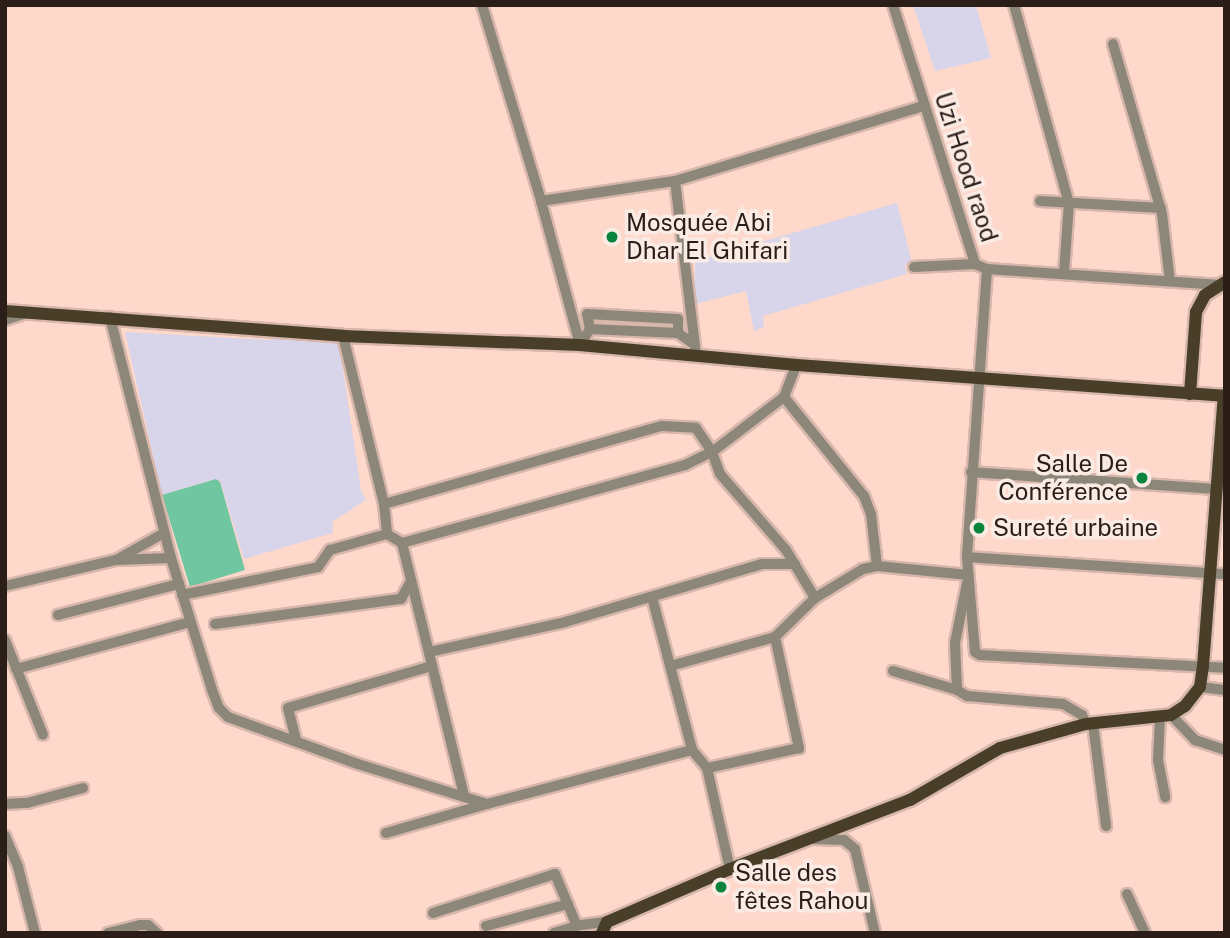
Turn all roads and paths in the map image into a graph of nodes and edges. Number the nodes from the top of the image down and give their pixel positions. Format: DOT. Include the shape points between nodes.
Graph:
graph roads {
  1 [pos="482,5"];
  2 [pos="893,5"];
  3 [pos="1014,5"];
  4 [pos="1113,44"];
  5 [pos="924,106"];
  6 [pos="674,181"];
  7 [pos="541,201"];
  8 [pos="1040,201"];
  9 [pos="1069,203"];
  10 [pos="1161,208"];
  11 [pos="975,264"];
  12 [pos="914,267"];
  13 [pos="987,269"];
  14 [pos="1064,273"];
  15 [pos="1170,281"];
  16 [pos="1223,284"];
  17 [pos="5,310"];
  18 [pos="35,311"];
  19 [pos="110,317"];
  20 [pos="5,320"];
  21 [pos="590,329"];
  22 [pos="678,333"];
  23 [pos="343,336"];
  24 [pos="580,345"];
  25 [pos="695,349"];
  26 [pos="796,365"];
  27 [pos="978,379"];
  28 [pos="1190,394"];
  29 [pos="1224,396"];
  30 [pos="784,397"];
  31 [pos="712,452"];
  32 [pos="971,472"];
  33 [pos="1220,494"];
  34 [pos="384,504"];
  35 [pos="164,533"];
  36 [pos="387,534"];
  37 [pos="402,543"];
  38 [pos="967,557"];
  39 [pos="171,558"];
  40 [pos="116,561"];
  41 [pos="795,564"];
  42 [pos="877,566"];
  43 [pos="1211,573"];
  44 [pos="1225,574"];
  45 [pos="969,575"];
  46 [pos="411,582"];
  47 [pos="179,584"];
  48 [pos="5,586"];
  49 [pos="182,596"];
  50 [pos="652,597"];
  51 [pos="816,598"];
  52 [pos="58,615"];
  53 [pos="190,622"];
  54 [pos="215,624"];
  55 [pos="775,637"];
  56 [pos="5,640"];
  57 [pos="429,652"];
  58 [pos="432,666"];
  59 [pos="670,666"];
  60 [pos="1203,666"];
  61 [pos="1225,668"];
  62 [pos="16,669"];
  63 [pos="893,671"];
  64 [pos="1200,687"];
  65 [pos="957,690"];
  66 [pos="1225,690"];
  67 [pos="1166,716"];
  68 [pos="1089,724"];
  69 [pos="43,735"];
  70 [pos="296,740"];
  71 [pos="692,750"];
  72 [pos="1225,750"];
  73 [pos="707,768"];
  74 [pos="83,788"];
  75 [pos="464,796"];
  76 [pos="1165,797"];
  77 [pos="5,804"];
  78 [pos="487,804"];
  79 [pos="1106,826"];
  80 [pos="386,833"];
  81 [pos="808,839"];
  82 [pos="6,842"];
  83 [pos="730,869"];
  84 [pos="1127,894"];
  85 [pos="568,904"];
  86 [pos="433,913"];
  87 [pos="486,926"];
  88 [pos="577,926"];
  89 [pos="605,927"];
  90 [pos="35,933"];
  91 [pos="108,933"];
  92 [pos="157,933"];
  93 [pos="554,933"];
  94 [pos="875,933"];
  95 [pos="1145,933"];
  1 -- 7 [label="street"];
  2 -- 5 [label="street, Uzi Hood raod"];
  3 -- 9 [label="street"];
  4 -- 10 [label="street"];
  5 -- 6 [label="street"];
  5 -- 11 [label="street, Uzi Hood raod"];
  6 -- 7 [label="street"];
  6 -- 25 [label="street"];
  7 -- 24 [label="street"];
  8 -- 9 [label="street"];
  9 -- 10 [label="street"];
  9 -- 14 [label="street"];
  10 -- 15 [label="street"];
  11 -- 12 [label="street"];
  11 -- 13 [label="street, Uzi Hood raod"];
  13 -- 14 [label="street"];
  13 -- 27 [label="street, Uzi Hood raod"];
  14 -- 15 [label="street"];
  15 -- 16 [label="street"];
  16 -- 28 [label="main road" via="1205,295 1196,312"];
  17 -- 18 [label="main road"];
  18 -- 19 [label="main road"];
  18 -- 20 [label="street"];
  19 -- 23 [label="main road"];
  19 -- 35 [label="street"];
  21 -- 22 [label="street"];
  21 -- 22 [label="street" via="587,314 678,319"];
  21 -- 24 [label="street"];
  22 -- 25 [label="street"];
  23 -- 24 [label="main road"];
  23 -- 34 [label="street"];
  24 -- 25 [label="main road"];
  25 -- 26 [label="main road"];
  26 -- 27 [label="main road"];
  26 -- 30 [label="street"];
  27 -- 28 [label="main road"];
  27 -- 32 [label="street, Uzi Hood raod"];
  28 -- 29 [label="main road"];
  29 -- 33 [label="main road"];
  30 -- 31 [label="street"];
  30 -- 42 [label="street" via="864,496 871,514"];
  31 -- 34 [label="street" via="696,428 662,426"];
  31 -- 37 [label="street" via="685,465"];
  31 -- 41 [label="street" via="720,474"];
  32 -- 33 [label="street"];
  32 -- 38 [label="street, Uzi Hood raod"];
  33 -- 43 [label="main road"];
  34 -- 36 [label="street"];
  35 -- 39 [label="street"];
  35 -- 40 [label="street"];
  36 -- 37 [label="street"];
  36 -- 49 [label="street" via="330,550 318,567"];
  37 -- 46 [label="street"];
  38 -- 43 [label="street"];
  38 -- 45 [label="street, Uzi Hood raod"];
  39 -- 40 [label="street"];
  39 -- 47 [label="street"];
  40 -- 48 [label="street"];
  41 -- 50 [label="street" via="762,564"];
  41 -- 51 [label="street"];
  42 -- 45 [label="street"];
  42 -- 51 [label="street" via="863,569"];
  43 -- 44 [label="street"];
  43 -- 60 [label="main road"];
  45 -- 60 [label="street, Uzi Hood raod" via="975,652 980,655"];
  45 -- 65 [label="street" via="955,643"];
  46 -- 54 [label="street" via="401,599"];
  46 -- 57 [label="street"];
  47 -- 49 [label="street"];
  47 -- 52 [label="street"];
  49 -- 53 [label="street"];
  50 -- 57 [label="street"];
  50 -- 59 [label="street"];
  51 -- 55 [label="street"];
  53 -- 62 [label="street"];
  53 -- 70 [label="street" via="219,708 228,717"];
  55 -- 59 [label="street"];
  55 -- 73 [label="street" via="799,748"];
  56 -- 62 [label="street"];
  57 -- 58 [label="street"];
  58 -- 70 [label="street" via="288,708"];
  58 -- 75 [label="street"];
  59 -- 71 [label="street"];
  60 -- 61 [label="street"];
  60 -- 64 [label="main road"];
  62 -- 69 [label="street"];
  63 -- 65 [label="street"];
  64 -- 66 [label="street"];
  64 -- 67 [label="main road" via="1185,706"];
  65 -- 68 [label="street" via="967,696 1063,704"];
  67 -- 68 [label="main road"];
  67 -- 72 [label="street" via="1195,740"];
  67 -- 76 [label="street" via="1158,760"];
  68 -- 79 [label="street"];
  68 -- 81 [label="main road" via="1000,748 910,800"];
  70 -- 75 [label="street"];
  71 -- 73 [label="street"];
  71 -- 78 [label="street"];
  73 -- 83 [label="street"];
  74 -- 77 [label="street"];
  75 -- 78 [label="street"];
  78 -- 80 [label="street"];
  81 -- 83 [label="main road"];
  81 -- 94 [label="street" via="844,840 855,849"];
  82 -- 90 [label="street" via="18,867"];
  83 -- 89 [label="main road"];
  84 -- 95 [label="street"];
  85 -- 86 [label="street" via="555,874"];
  85 -- 87 [label="street"];
  85 -- 88 [label="street"];
  88 -- 89 [label="street"];
  88 -- 93 [label="street"];
  91 -- 92 [label="street" via="140,925"];
}
